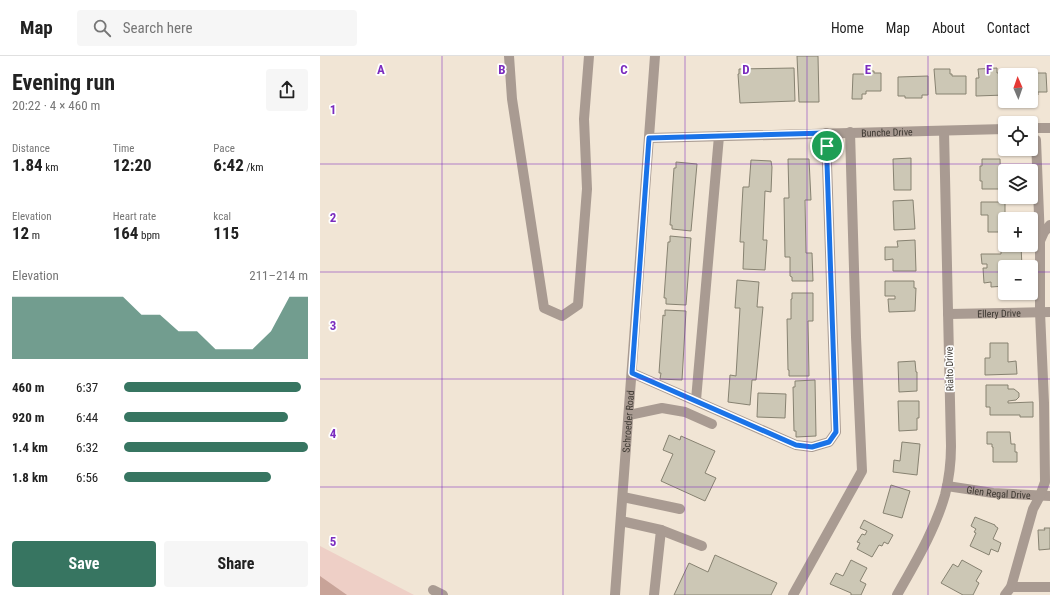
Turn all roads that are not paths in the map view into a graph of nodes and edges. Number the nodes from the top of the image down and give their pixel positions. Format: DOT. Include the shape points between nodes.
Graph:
graph roads {
  1 [pos="509,56"];
  2 [pos="589,56"];
  3 [pos="655,56"];
  4 [pos="1038,128"];
  5 [pos="1050,128"];
  6 [pos="998,129"];
  7 [pos="944,131"];
  8 [pos="850,132"];
  9 [pos="826,133"];
  10 [pos="719,136"];
  11 [pos="649,138"];
  12 [pos="1037,156"];
  13 [pos="1050,225"];
  14 [pos="1040,241"];
  15 [pos="1045,312"];
  16 [pos="948,314"];
  17 [pos="632,373"];
  18 [pos="696,400"];
  19 [pos="1047,403"];
  20 [pos="629,415"];
  21 [pos="712,424"];
  22 [pos="947,486"];
  23 [pos="1045,496"];
  24 [pos="623,497"];
  25 [pos="680,509"];
  26 [pos="621,521"];
  27 [pos="661,530"];
  28 [pos="702,546"];
  29 [pos="1050,586"];
  30 [pos="433,590"];
  31 [pos="1008,591"];
  32 [pos="443,595"];
  33 [pos="615,595"];
  34 [pos="654,595"];
  35 [pos="793,595"];
  36 [pos="897,595"];
  1 -- 2 [label="street" via="512,99 544,308 562,316 578,305 587,189 584,119"];
  3 -- 11 [label="street, Schroeder Road"];
  4 -- 5 [label="street"];
  6 -- 7 [label="street, Bunche Drive"];
  7 -- 8 [label="street, Bunche Drive"];
  7 -- 16 [label="street, Rialto Drive"];
  8 -- 9 [label="street, Bunche Drive"];
  8 -- 35 [label="street" via="862,471"];
  9 -- 10 [label="street, Bunche Drive"];
  9 -- 18 [label="street" via="836,432 829,442 812,447 796,445"];
  10 -- 11 [label="street, Bunche Drive"];
  10 -- 18 [label="street"];
  11 -- 17 [label="street, Schroeder Road"];
  12 -- 14 [label="street"];
  13 -- 14 [label="street"];
  14 -- 15 [label="street"];
  15 -- 16 [label="street, Ellery Drive"];
  15 -- 19 [label="street"];
  16 -- 22 [label="street, Rialto Drive" via="951,446"];
  17 -- 18 [label="street"];
  17 -- 20 [label="street, Schroeder Road"];
  19 -- 23 [label="street"];
  20 -- 21 [label="street" via="662,408 685,412"];
  20 -- 24 [label="street, Schroeder Road"];
  22 -- 23 [label="street, Glen Regal Drive" via="993,493"];
  22 -- 36 [label="street, Rialto Drive" via="926,541"];
  23 -- 31 [label="street" via="1033,509"];
  24 -- 25 [label="street"];
  24 -- 26 [label="street, Schroeder Road"];
  26 -- 27 [label="street"];
  26 -- 33 [label="street, Schroeder Road"];
  27 -- 28 [label="street"];
  27 -- 34 [label="street"];
  29 -- 31 [label="street"];
  30 -- 32 [label="street"];
}
